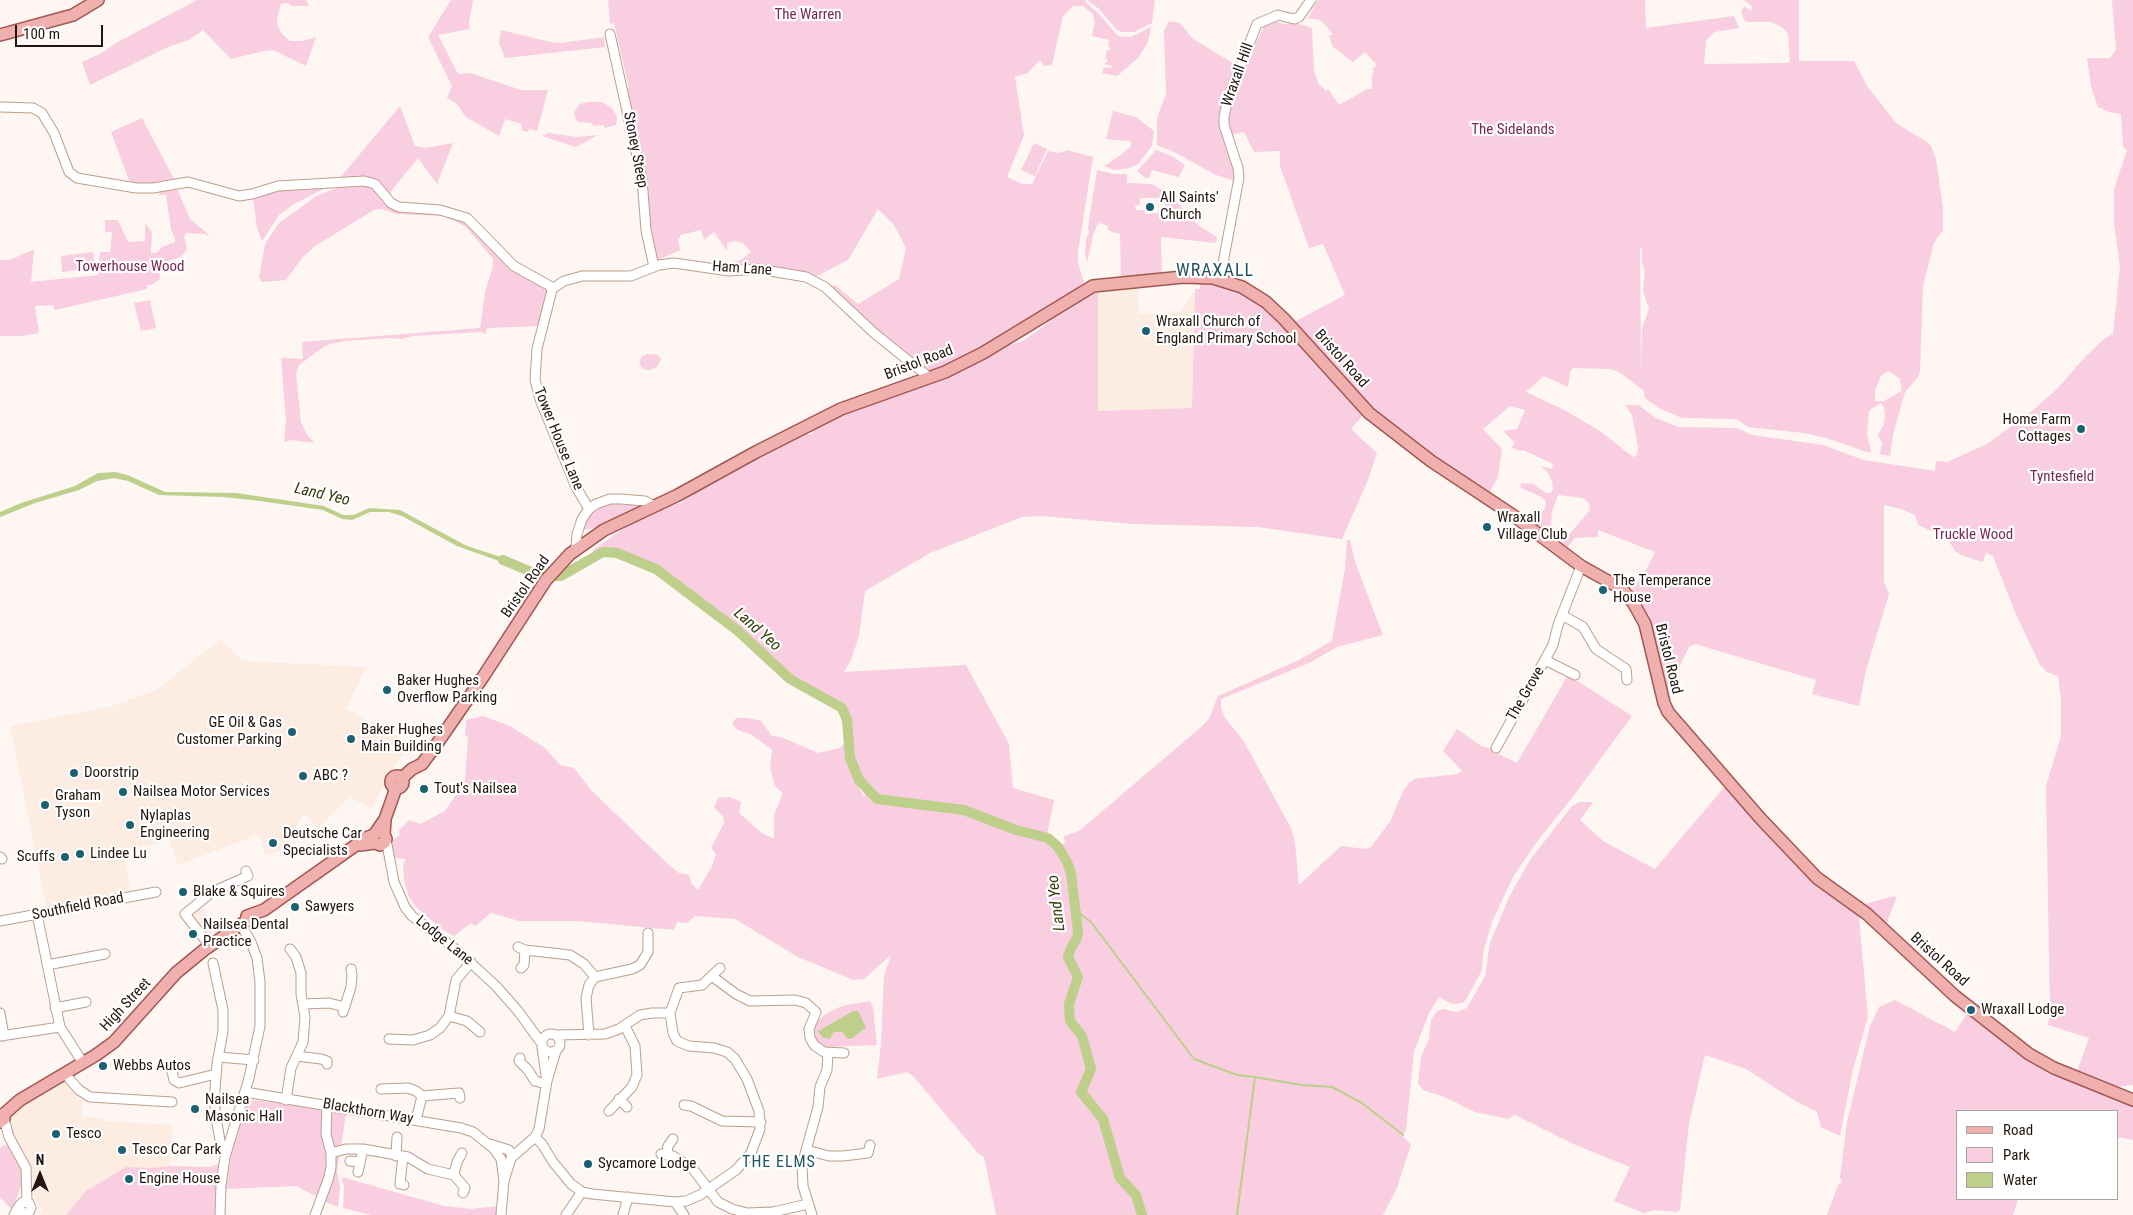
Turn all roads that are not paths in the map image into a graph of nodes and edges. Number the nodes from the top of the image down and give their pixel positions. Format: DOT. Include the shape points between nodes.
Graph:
graph roads {
  1 [pos="98,0"];
  2 [pos="1311,0"];
  3 [pos="0,34"];
  4 [pos="610,34"];
  5 [pos="0,107"];
  6 [pos="654,266"];
  7 [pos="1220,279"];
  8 [pos="552,289"];
  9 [pos="930,378"];
  10 [pos="654,506"];
  11 [pos="588,509"];
  12 [pos="576,548"];
  13 [pos="1581,566"];
  14 [pos="1562,615"];
  15 [pos="1545,660"];
  16 [pos="1574,672"];
  17 [pos="1627,680"];
  18 [pos="1496,748"];
  19 [pos="379,838"];
  20 [pos="246,871"];
  21 [pos="156,892"];
  22 [pos="37,914"];
  23 [pos="247,920"];
  24 [pos="0,921"];
  25 [pos="639,939"];
  26 [pos="210,946"];
  27 [pos="296,954"];
  28 [pos="101,958"];
  29 [pos="471,962"];
  30 [pos="213,963"];
  31 [pos="47,965"];
  32 [pos="521,968"];
  33 [pos="720,968"];
  34 [pos="353,972"];
  35 [pos="596,977"];
  36 [pos="713,977"];
  37 [pos="86,1002"];
  38 [pos="304,1004"];
  39 [pos="56,1008"];
  40 [pos="0,1013"];
  41 [pos="670,1013"];
  42 [pos="449,1016"];
  43 [pos="522,1016"];
  44 [pos="625,1026"];
  45 [pos="60,1027"];
  46 [pos="480,1032"];
  47 [pos="552,1035"];
  48 [pos="585,1035"];
  49 [pos="2,1036"];
  50 [pos="394,1043"];
  51 [pos="542,1046"];
  52 [pos="558,1049"];
  53 [pos="828,1053"];
  54 [pos="844,1053"];
  55 [pos="297,1056"];
  56 [pos="218,1057"];
  57 [pos="520,1058"];
  58 [pos="254,1060"];
  59 [pos="328,1061"];
  60 [pos="82,1063"];
  61 [pos="171,1066"];
  62 [pos="65,1074"];
  63 [pos="216,1074"];
  64 [pos="547,1083"];
  65 [pos="385,1087"];
  66 [pos="245,1092"];
  67 [pos="422,1096"];
  68 [pos="460,1098"];
  69 [pos="619,1099"];
  70 [pos="286,1100"];
  71 [pos="2133,1100"];
  72 [pos="172,1102"];
  73 [pos="327,1105"];
  74 [pos="684,1105"];
  75 [pos="627,1107"];
  76 [pos="609,1110"];
  77 [pos="416,1120"];
  78 [pos="760,1122"];
  79 [pos="2,1123"];
  80 [pos="533,1138"];
  81 [pos="673,1139"];
  82 [pos="399,1141"];
  83 [pos="221,1146"];
  84 [pos="362,1149"];
  85 [pos="806,1150"];
  86 [pos="331,1153"];
  87 [pos="506,1155"];
  88 [pos="400,1156"];
  89 [pos="458,1156"];
  90 [pos="350,1161"];
  91 [pos="360,1162"];
  92 [pos="873,1162"];
  93 [pos="358,1172"];
  94 [pos="454,1174"];
  95 [pos="404,1185"];
  96 [pos="467,1189"];
  97 [pos="709,1190"];
  98 [pos="579,1196"];
  99 [pos="628,1197"];
  100 [pos="675,1202"];
  101 [pos="808,1204"];
  102 [pos="20,1210"];
  103 [pos="220,1215"];
  104 [pos="315,1215"];
  105 [pos="501,1215"];
  106 [pos="566,1215"];
  107 [pos="623,1215"];
  108 [pos="684,1215"];
  109 [pos="812,1215"];
  1 -- 3 [label="main road" via="73,15"];
  2 -- 7 [label="street, Wraxall Hill" via="1299,17 1278,15 1257,24 1228,98 1224,125 1239,178"];
  4 -- 6 [label="street, Stoney Steep" via="642,179 646,230"];
  5 -- 8 [label="street" via="39,110 54,133 69,172 85,180 136,188 188,182 239,196 278,186 370,181 399,207 440,210 467,218 514,266"];
  6 -- 8 [label="street, Ham Lane" via="631,276 582,276 564,281"];
  6 -- 9 [label="street, Ham Lane" via="674,263 729,271 758,269 811,279 825,287 874,333"];
  7 -- 9 [label="main road, Bristol Road" via="1183,277 1095,285 983,353"];
  7 -- 13 [label="main road, Bristol Road" via="1242,287 1266,302 1369,413 1446,473"];
  8 -- 11 [label="street, Tower House Lane" via="537,349 535,385"];
  9 -- 10 [label="main road, Bristol Road" via="841,409"];
  10 -- 11 [label="street, Tower House Lane" via="642,501 614,499"];
  10 -- 12 [label="main road, Bristol Road" via="604,530"];
  11 -- 12 [label="street, Tower House Lane" via="578,530"];
  12 -- 19 [label="main road, Bristol Road" via="546,580 422,764 399,783"];
  13 -- 14 [label="street, The Grove"];
  13 -- 71 [label="main road, Bristol Road" via="1615,583 1628,595 1647,632 1668,712 1817,878 1867,914 1955,996 2029,1054 2054,1068"];
  14 -- 15 [label="street, The Grove"];
  14 -- 17 [label="street" via="1583,627 1596,649 1626,669"];
  15 -- 16 [label="street, The Grove"];
  15 -- 18 [label="street, The Grove" via="1510,729"];
  19 -- 23 [label="main road, High Street" via="358,845"];
  19 -- 29 [label="street, Lodge Lane" via="390,854 394,882 405,907"];
  20 -- 26 [label="street" via="248,876 213,892 186,914"];
  21 -- 22 [label="street, Southfield Road"];
  22 -- 24 [label="street, Southfield Road"];
  22 -- 31 [label="street"];
  23 -- 26 [label="main road, High Street"];
  23 -- 58 [label="street" via="260,982 260,1026"];
  25 -- 35 [label="street" via="648,936 647,955 640,966"];
  26 -- 60 [label="main road, High Street" via="176,973 114,1042"];
  27 -- 38 [label="street"];
  28 -- 31 [label="street"];
  29 -- 42 [label="street" via="456,980"];
  29 -- 43 [label="street, Lodge Lane"];
  30 -- 56 [label="street" via="225,997"];
  31 -- 39 [label="street"];
  32 -- 35 [label="street" via="524,965 522,948 570,955"];
  33 -- 36 [label="street"];
  34 -- 38 [label="street" via="344,1010 329,1003"];
  35 -- 48 [label="street" via="589,984 586,995"];
  36 -- 41 [label="street" via="700,986 679,988"];
  36 -- 53 [label="street" via="750,1000 798,1000 808,1004 816,1013 809,1027 810,1038 817,1049"];
  37 -- 39 [label="street" via="74,1009"];
  38 -- 55 [label="street" via="304,1038"];
  39 -- 45 [label="street"];
  40 -- 49 [label="street"];
  41 -- 44 [label="street" via="644,1014"];
  41 -- 78 [label="street" via="673,1034 680,1043 718,1048 735,1059 748,1079"];
  42 -- 46 [label="street" via="467,1021"];
  42 -- 50 [label="street" via="430,1035"];
  43 -- 47 [label="street, Lodge Lane" via="536,1028"];
  43 -- 51 [label="street, Lodge Lane"];
  44 -- 48 [label="street" via="609,1033"];
  44 -- 69 [label="street" via="635,1046 637,1075 632,1087"];
  45 -- 49 [label="street"];
  45 -- 60 [label="street"];
  47 -- 48 [label="street"];
  47 -- 51 [label="street" via="545,1037"];
  47 -- 52 [label="street" via="560,1041"];
  48 -- 52 [label="street" via="574,1036"];
  51 -- 52 [label="street" via="548,1052"];
  51 -- 64 [label="street, Lodge Lane"];
  52 -- 64 [label="street, Lodge Lane"];
  53 -- 54 [label="street"];
  53 -- 85 [label="street" via="827,1070"];
  55 -- 59 [label="street"];
  55 -- 70 [label="street" via="290,1071"];
  56 -- 58 [label="street"];
  56 -- 63 [label="street"];
  57 -- 64 [label="street" via="536,1082"];
  58 -- 66 [label="street"];
  60 -- 62 [label="main road, High Street"];
  61 -- 63 [label="street" via="172,1082 183,1083"];
  62 -- 72 [label="street" via="90,1096"];
  62 -- 79 [label="main road, High Street" via="9,1103"];
  63 -- 83 [label="street"];
  64 -- 80 [label="street, Lodge Lane" via="539,1129"];
  65 -- 67 [label="street" via="412,1089"];
  66 -- 70 [label="street, Blackthorn Way"];
  66 -- 103 [label="street" via="225,1157"];
  67 -- 68 [label="street" via="459,1093"];
  67 -- 77 [label="street"];
  69 -- 75 [label="street"];
  69 -- 76 [label="street"];
  70 -- 73 [label="street, Blackthorn Way"];
  73 -- 77 [label="street, Blackthorn Way"];
  73 -- 86 [label="street" via="326,1134"];
  74 -- 78 [label="street" via="696,1105 722,1121"];
  77 -- 87 [label="street, Blackthorn Way" via="472,1132"];
  78 -- 97 [label="street" via="748,1159"];
  79 -- 102 [label="street" via="26,1168 26,1190"];
  80 -- 87 [label="street"];
  80 -- 99 [label="street" via="542,1144 575,1189"];
  81 -- 97 [label="street" via="664,1154 693,1169"];
  82 -- 88 [label="street"];
  84 -- 86 [label="street"];
  84 -- 88 [label="street"];
  84 -- 91 [label="street"];
  85 -- 92 [label="street" via="833,1156 869,1149"];
  85 -- 101 [label="street" via="802,1172"];
  86 -- 104 [label="street" via="328,1180"];
  87 -- 105 [label="street"];
  88 -- 94 [label="street" via="413,1159 428,1169"];
  88 -- 95 [label="street" via="400,1184"];
  89 -- 94 [label="street"];
  90 -- 91 [label="street"];
  91 -- 93 [label="street"];
  94 -- 96 [label="street"];
  97 -- 100 [label="street" via="694,1198"];
  97 -- 101 [label="street" via="720,1204 741,1212 773,1212"];
  98 -- 106 [label="street"];
  99 -- 100 [label="street"];
  99 -- 107 [label="street"];
  100 -- 108 [label="street"];
  101 -- 109 [label="street"];
}
